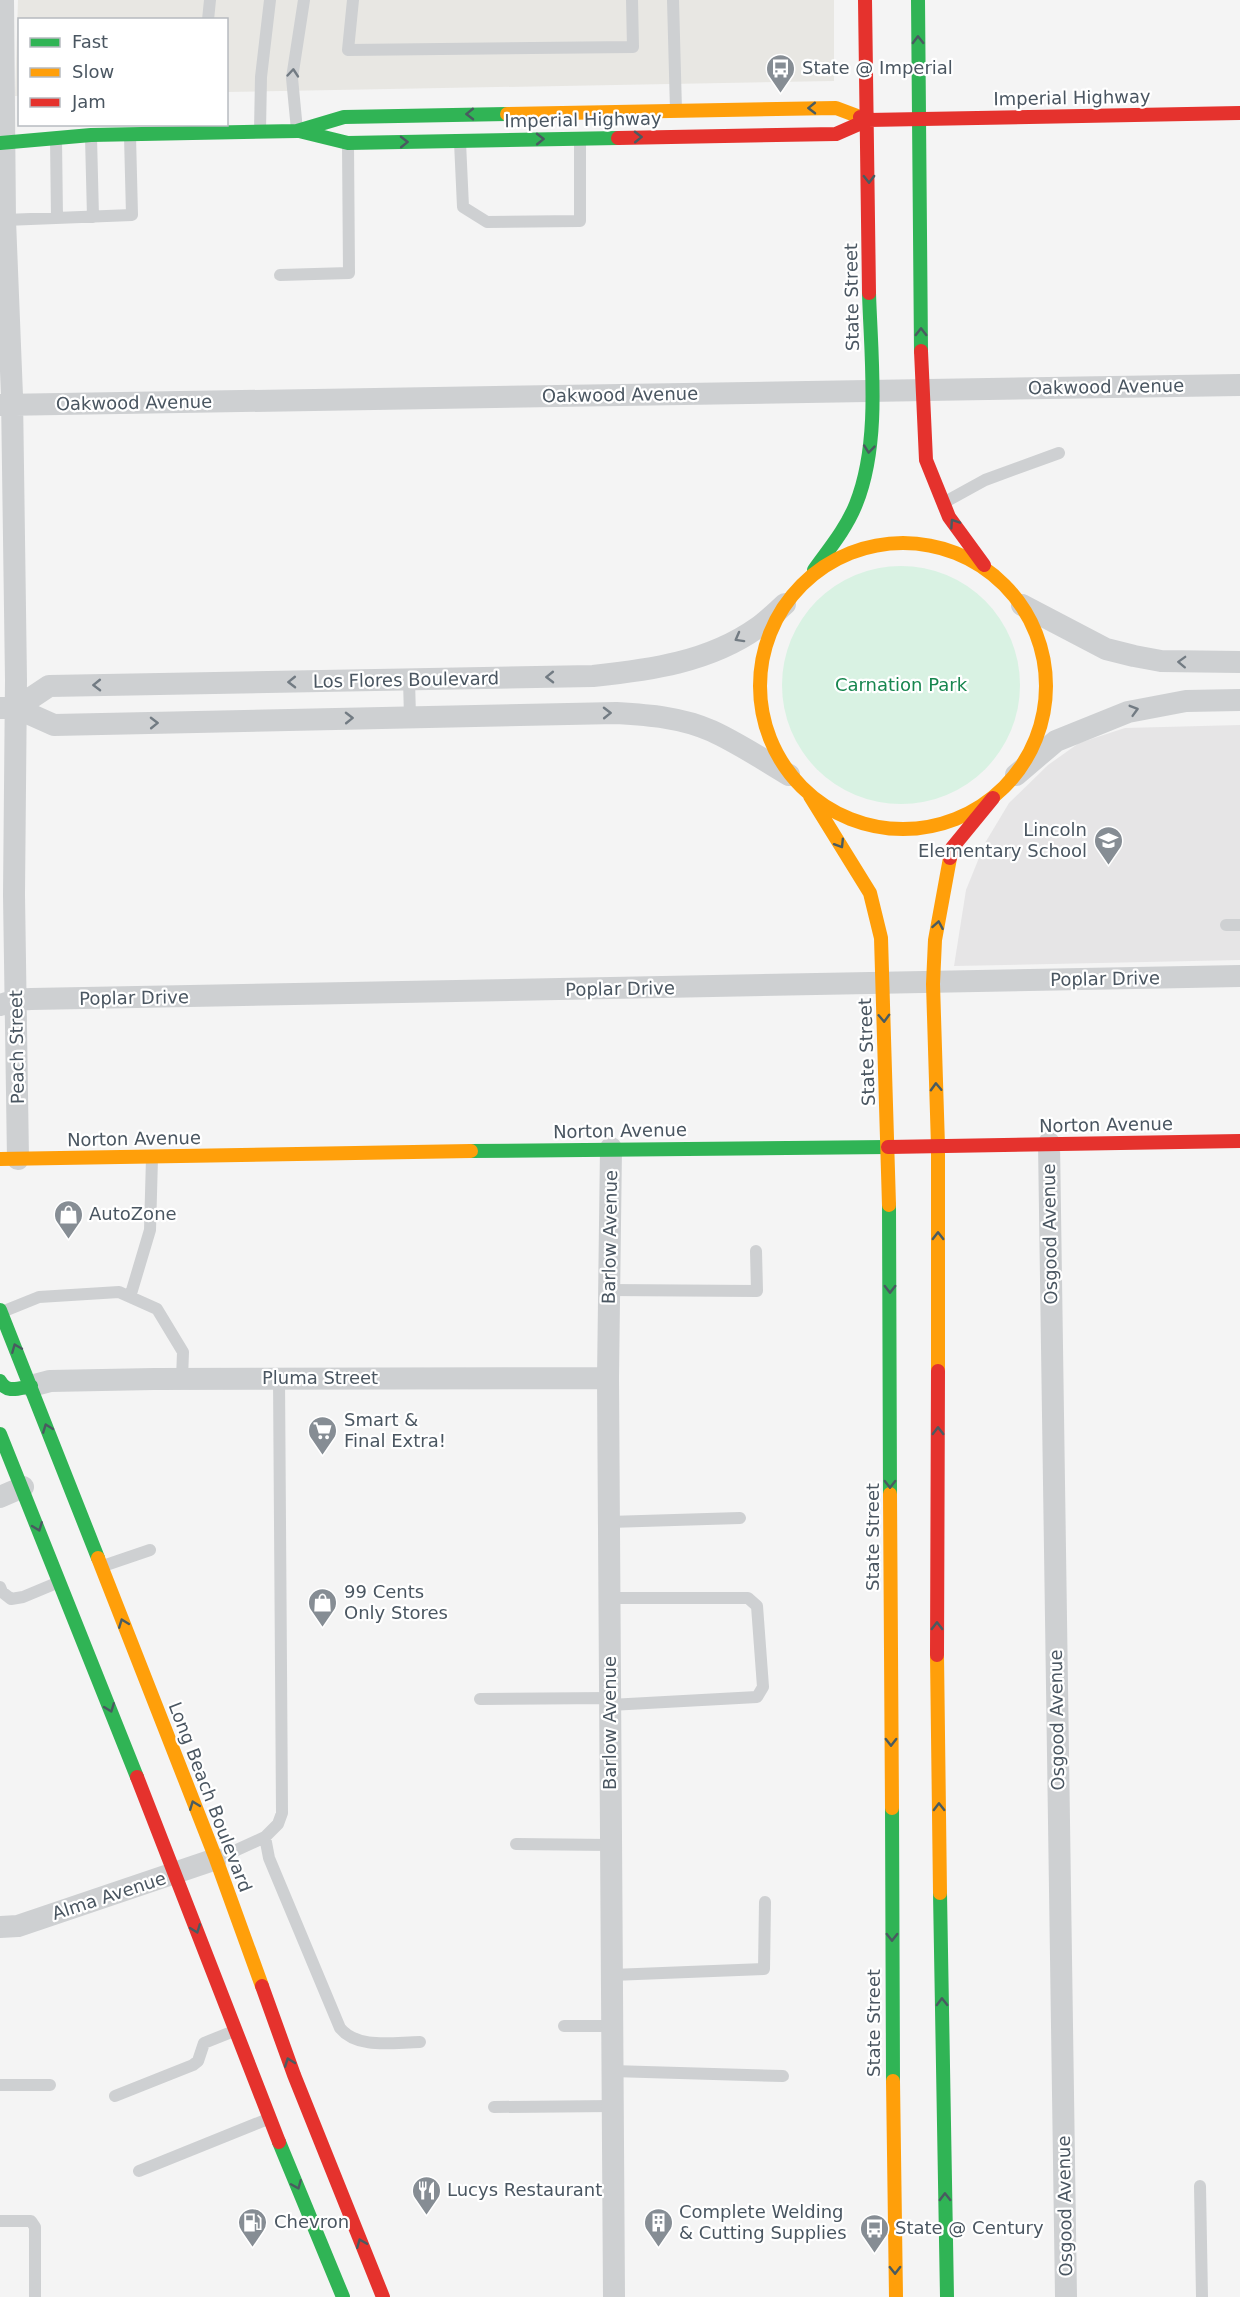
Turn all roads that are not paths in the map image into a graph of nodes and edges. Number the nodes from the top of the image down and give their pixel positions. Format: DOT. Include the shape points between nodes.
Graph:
graph roads {
  1 [pos="3,0"];
  2 [pos="210,0"];
  3 [pos="270,0"];
  4 [pos="304,0"];
  5 [pos="353,0"];
  6 [pos="632,0"];
  7 [pos="673,0"];
  8 [pos="865,0"];
  9 [pos="918,0"];
  10 [pos="208,18"];
  11 [pos="12,57"];
  12 [pos="676,110"];
  13 [pos="1240,113"];
  14 [pos="919,119"];
  15 [pos="868,120"];
  16 [pos="297,131"];
  17 [pos="260,132"];
  18 [pos="130,134"];
  19 [pos="91,135"];
  20 [pos="56,138"];
  21 [pos="580,138"];
  22 [pos="460,141"];
  23 [pos="2,143"];
  24 [pos="348,143"];
  25 [pos="93,217"];
  26 [pos="57,218"];
  27 [pos="5,220"];
  28 [pos="280,274"];
  29 [pos="6,360"];
  30 [pos="1240,385"];
  31 [pos="921,390"];
  32 [pos="871,391"];
  33 [pos="6,405"];
  34 [pos="1059,453"];
  35 [pos="944,503"];
  36 [pos="988,571"];
  37 [pos="809,578"];
  38 [pos="785,604"];
  39 [pos="1022,605"];
  40 [pos="1240,662"];
  41 [pos="409,680"];
  42 [pos="1240,700"];
  43 [pos="8,708"];
  44 [pos="410,717"];
  45 [pos="1016,774"];
  46 [pos="789,775"];
  47 [pos="810,796"];
  48 [pos="993,798"];
  49 [pos="1226,925"];
  50 [pos="1240,925"];
  51 [pos="1240,976"];
  52 [pos="883,984"];
  53 [pos="933,984"];
  54 [pos="8,1003"];
  55 [pos="1240,1141"];
  56 [pos="1049,1143"];
  57 [pos="938,1146"];
  58 [pos="889,1147"];
  59 [pos="611,1148"];
  60 [pos="152,1156"];
  61 [pos="9,1159"];
  62 [pos="756,1251"];
  63 [pos="609,1290"];
  64 [pos="130,1297"];
  65 [pos="0,1311"];
  66 [pos="182,1378"];
  67 [pos="279,1378"];
  68 [pos="608,1378"];
  69 [pos="0,1381"];
  70 [pos="31,1386"];
  71 [pos="0,1434"];
  72 [pos="30,1485"];
  73 [pos="0,1497"];
  74 [pos="740,1518"];
  75 [pos="609,1522"];
  76 [pos="150,1550"];
  77 [pos="81,1560"];
  78 [pos="101,1566"];
  79 [pos="60,1581"];
  80 [pos="0,1587"];
  81 [pos="610,1598"];
  82 [pos="480,1699"];
  83 [pos="610,1702"];
  84 [pos="265,1837"];
  85 [pos="516,1844"];
  86 [pos="611,1845"];
  87 [pos="216,1859"];
  88 [pos="175,1874"];
  89 [pos="765,1902"];
  90 [pos="0,1927"];
  91 [pos="612,1975"];
  92 [pos="564,2026"];
  93 [pos="612,2026"];
  94 [pos="235,2031"];
  95 [pos="420,2042"];
  96 [pos="612,2072"];
  97 [pos="783,2076"];
  98 [pos="0,2085"];
  99 [pos="50,2085"];
  100 [pos="115,2097"];
  101 [pos="613,2106"];
  102 [pos="494,2107"];
  103 [pos="269,2118"];
  104 [pos="139,2171"];
  105 [pos="1200,2186"];
  106 [pos="0,2221"];
  107 [pos="35,2297"];
  108 [pos="343,2297"];
  109 [pos="383,2297"];
  110 [pos="614,2297"];
  111 [pos="896,2297"];
  112 [pos="947,2297"];
  113 [pos="1066,2297"];
  114 [pos="1202,2297"];
  1 -- 11 [label="street, Peach Street"];
  2 -- 10 [label="lane"];
  3 -- 17 [label="lane" via="261,77"];
  16 -- 4 [label="lane, one-way" via="292,78"];
  5 -- 6 [label="lane" via="348,50 633,47"];
  7 -- 12 [label="lane"];
  8 -- 15 [label="main road, State Street"];
  14 -- 9 [label="main road, one-way"];
  11 -- 23 [label="street, Peach Street"];
  15 -- 12 [label="main road, Imperial Highway, one-way" via="836,108"];
  12 -- 16 [label="main road, Imperial Highway, one-way" via="344,117"];
  13 -- 14 [label="main road, Imperial Highway"];
  14 -- 15 [label="main road, Imperial Highway"];
  31 -- 14 [label="main road, one-way"];
  21 -- 15 [label="main road, Imperial Highway, one-way" via="840,134"];
  15 -- 32 [label="main road, State Street, one-way"];
  16 -- 17 [label="main road, Imperial Highway"];
  16 -- 24 [label="main road, Imperial Highway"];
  17 -- 18 [label="main road, Imperial Highway"];
  18 -- 19 [label="main road, Imperial Highway"];
  18 -- 25 [label="lane" via="132,215"];
  19 -- 20 [label="main road, Imperial Highway"];
  19 -- 25 [label="lane"];
  20 -- 23 [label="main road, Imperial Highway"];
  20 -- 26 [label="lane"];
  22 -- 21 [label="main road, Imperial Highway, one-way"];
  21 -- 22 [label="lane" via="580,221 487,222 463,207"];
  24 -- 22 [label="main road, Imperial Highway, one-way"];
  23 -- 27 [label="street, Peach Street"];
  24 -- 28 [label="lane" via="349,273"];
  25 -- 26 [label="lane"];
  26 -- 27 [label="lane"];
  27 -- 29 [label="street, Peach Street"];
  29 -- 33 [label="street, Peach Street"];
  30 -- 31 [label="street, Oakwood Avenue"];
  31 -- 32 [label="street, Oakwood Avenue"];
  31 -- 35 [label="main road" via="926,460"];
  32 -- 33 [label="street, Oakwood Avenue"];
  32 -- 37 [label="main road, State Street, one-way" via="866,473 849,519"];
  33 -- 43 [label="street, Peach Street"];
  34 -- 35 [label="lane" via="985,480"];
  36 -- 35 [label="main road, one-way"];
  36 -- 37 [label="main road" via="954,552 916,544 878,545 842,556"];
  36 -- 39 [label="main road"];
  37 -- 38 [label="main road"];
  38 -- 41 [label="street, Los Flores Boulevard, one-way" via="757,628 680,663 593,676"];
  38 -- 46 [label="main road" via="765,645 759,690 767,735"];
  40 -- 39 [label="street, one-way" via="1161,661 1125,654 1106,649"];
  39 -- 45 [label="main road" via="1041,646 1047,691 1038,735"];
  41 -- 43 [label="street, Los Flores Boulevard, one-way" via="49,686"];
  41 -- 44 [label="lane"];
  45 -- 42 [label="street, one-way" via="1056,741 1128,712 1186,701"];
  43 -- 44 [label="street, Los Flores Boulevard, one-way" via="54,725"];
  43 -- 54 [label="street, Peach Street"];
  44 -- 46 [label="street, Los Flores Boulevard, one-way" via="616,713 675,719 712,731"];
  45 -- 48 [label="main road"];
  46 -- 47 [label="main road"];
  47 -- 48 [label="main road" via="843,817 882,828 921,829 959,818"];
  47 -- 52 [label="main road, State Street, one-way" via="870,893 882,938"];
  53 -- 48 [label="main road, one-way" via="935,940 952,848"];
  49 -- 50 [label="lane"];
  51 -- 53 [label="street, Poplar Drive"];
  52 -- 53 [label="street, Poplar Drive"];
  52 -- 54 [label="street, Poplar Drive"];
  52 -- 58 [label="main road, State Street, one-way"];
  57 -- 53 [label="main road, one-way"];
  54 -- 61 [label="street, Peach Street"];
  55 -- 56 [label="main road, Norton Avenue"];
  56 -- 57 [label="main road, Norton Avenue"];
  56 -- 113 [label="street, Osgood Avenue"];
  57 -- 58 [label="main road, Norton Avenue"];
  112 -- 57 [label="main road, one-way" via="932,1684"];
  58 -- 59 [label="main road, Norton Avenue"];
  58 -- 111 [label="main road, State Street, one-way" via="897,1684 892,2137"];
  59 -- 60 [label="main road, Norton Avenue"];
  59 -- 63 [label="street, Barlow Avenue"];
  60 -- 61 [label="main road, Norton Avenue"];
  60 -- 64 [label="lane" via="150,1230"];
  62 -- 63 [label="lane" via="758,1291"];
  63 -- 68 [label="street, Barlow Avenue"];
  64 -- 65 [label="lane" via="119,1293 39,1297"];
  64 -- 66 [label="lane" via="157,1309 183,1352"];
  70 -- 65 [label="main road, Long Beach Boulevard, one-way"];
  66 -- 67 [label="street, Pluma Street"];
  66 -- 70 [label="street, Pluma Street"];
  67 -- 68 [label="street, Pluma Street"];
  67 -- 84 [label="lane" via="282,1813 278,1824"];
  68 -- 75 [label="street, Barlow Avenue"];
  69 -- 70 [label="main road" via="5,1389"];
  78 -- 70 [label="main road, Long Beach Boulevard, one-way"];
  71 -- 72 [label="main road"];
  72 -- 73 [label="street"];
  72 -- 79 [label="main road, one-way"];
  74 -- 75 [label="lane"];
  75 -- 81 [label="street, Barlow Avenue"];
  76 -- 78 [label="lane"];
  77 -- 78 [label="main road"];
  87 -- 78 [label="main road, Long Beach Boulevard, one-way"];
  79 -- 80 [label="lane" via="10,1599"];
  79 -- 88 [label="main road, one-way"];
  81 -- 83 [label="street, Barlow Avenue"];
  81 -- 83 [label="lane" via="748,1598 758,1606 763,1687 757,1697"];
  82 -- 83 [label="lane"];
  83 -- 86 [label="street, Barlow Avenue"];
  84 -- 87 [label="lane"];
  84 -- 95 [label="lane" via="269,1858 345,2035 360,2041"];
  85 -- 86 [label="lane"];
  86 -- 91 [label="street, Barlow Avenue"];
  87 -- 88 [label="street, Alma Avenue"];
  109 -- 87 [label="main road, Long Beach Boulevard, one-way" via="294,2074"];
  88 -- 90 [label="street, Alma Avenue" via="18,1926"];
  88 -- 94 [label="main road, one-way"];
  89 -- 91 [label="lane" via="764,1969"];
  91 -- 93 [label="street, Barlow Avenue"];
  92 -- 93 [label="lane"];
  93 -- 96 [label="street, Barlow Avenue"];
  94 -- 100 [label="lane" via="204,2043 193,2066"];
  94 -- 103 [label="main road"];
  96 -- 97 [label="lane"];
  96 -- 101 [label="street, Barlow Avenue"];
  98 -- 99 [label="lane"];
  101 -- 102 [label="lane"];
  101 -- 110 [label="street, Barlow Avenue"];
  103 -- 104 [label="lane"];
  103 -- 108 [label="main road, one-way"];
  105 -- 114 [label="lane"];
  106 -- 107 [label="lane" via="31,2221 35,2227"];
}
